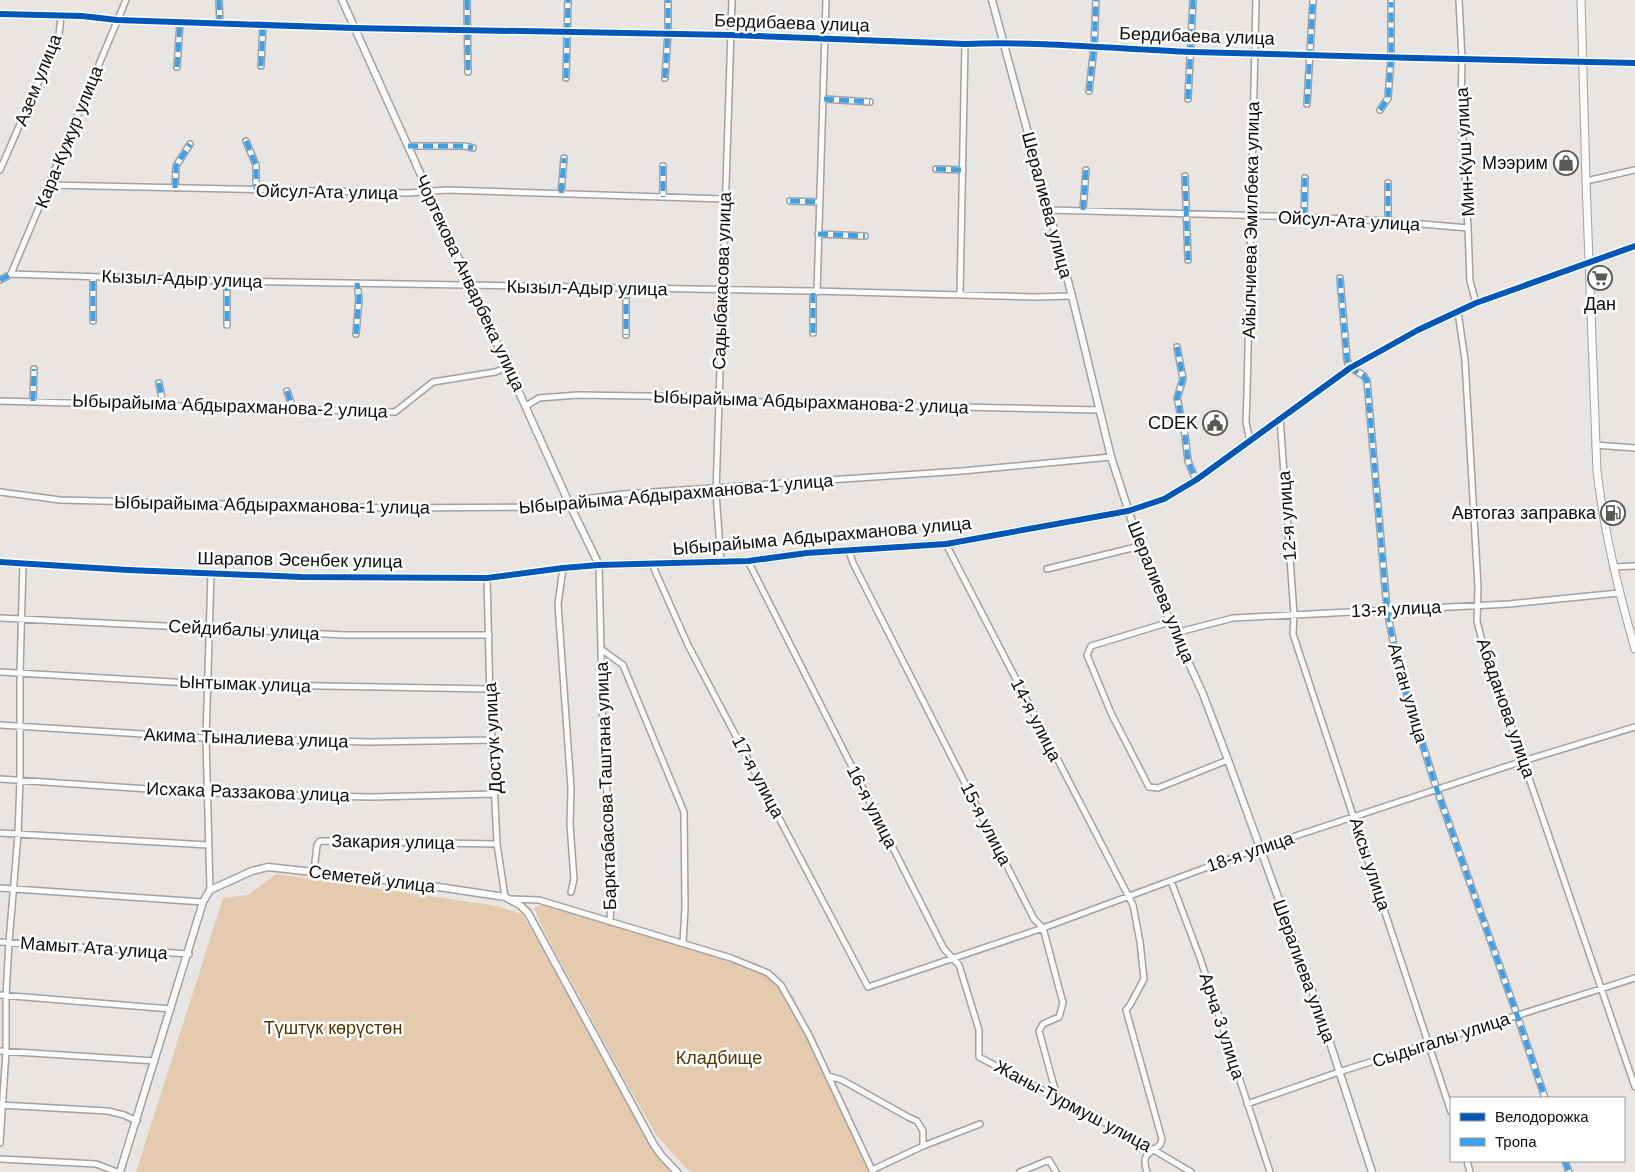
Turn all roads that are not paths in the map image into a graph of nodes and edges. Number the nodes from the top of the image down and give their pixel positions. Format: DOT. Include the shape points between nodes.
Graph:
graph roads {
  1 [pos="126,0"];
  2 [pos="220,0"];
  3 [pos="342,0"];
  4 [pos="467,0"];
  5 [pos="568,0"];
  6 [pos="668,0"];
  7 [pos="732,0"];
  8 [pos="826,0"];
  9 [pos="992,0"];
  10 [pos="1096,0"];
  11 [pos="1193,0"];
  12 [pos="1256,0"];
  13 [pos="1313,0"];
  14 [pos="1459,0"];
  15 [pos="1582,0"];
  16 [pos="1391,2"];
  17 [pos="0,14"];
  18 [pos="60,16"];
  19 [pos="117,20"];
  20 [pos="180,22"];
  21 [pos="220,24"];
  22 [pos="262,25"];
  23 [pos="354,28"];
  24 [pos="467,30"];
  25 [pos="567,31"];
  26 [pos="668,34"];
  27 [pos="731,35"];
  28 [pos="825,39"];
  29 [pos="1003,42"];
  30 [pos="965,44"];
  31 [pos="1094,48"];
  32 [pos="1191,52"];
  33 [pos="1255,54"];
  34 [pos="1310,56"];
  35 [pos="1391,58"];
  36 [pos="1462,59"];
  37 [pos="1584,62"];
  38 [pos="1635,63"];
  39 [pos="177,66"];
  40 [pos="262,66"];
  41 [pos="468,72"];
  42 [pos="566,78"];
  43 [pos="665,78"];
  44 [pos="1089,90"];
  45 [pos="824,99"];
  46 [pos="1188,99"];
  47 [pos="870,102"];
  48 [pos="1307,104"];
  49 [pos="1380,110"];
  50 [pos="246,141"];
  51 [pos="190,144"];
  52 [pos="408,146"];
  53 [pos="472,148"];
  54 [pos="564,158"];
  55 [pos="663,166"];
  56 [pos="0,170"];
  57 [pos="936,170"];
  58 [pos="963,170"];
  59 [pos="1086,170"];
  60 [pos="1635,170"];
  61 [pos="1186,176"];
  62 [pos="1305,178"];
  63 [pos="1586,180"];
  64 [pos="1388,183"];
  65 [pos="49,185"];
  66 [pos="175,188"];
  67 [pos="256,190"];
  68 [pos="428,192"];
  69 [pos="562,193"];
  70 [pos="663,197"];
  71 [pos="724,199"];
  72 [pos="790,201"];
  73 [pos="819,202"];
  74 [pos="1049,210"];
  75 [pos="1083,210"];
  76 [pos="1186,214"];
  77 [pos="1251,217"];
  78 [pos="1304,217"];
  79 [pos="1388,221"];
  80 [pos="1468,228"];
  81 [pos="818,234"];
  82 [pos="865,236"];
  83 [pos="1635,246"];
  84 [pos="1188,260"];
  85 [pos="1590,263"];
  86 [pos="11,274"];
  87 [pos="93,277"];
  88 [pos="1340,278"];
  89 [pos="0,280"];
  90 [pos="227,281"];
  91 [pos="357,283"];
  92 [pos="471,286"];
  93 [pos="626,289"];
  94 [pos="722,290"];
  95 [pos="815,292"];
  96 [pos="960,295"];
  97 [pos="1072,296"];
  98 [pos="1476,303"];
  99 [pos="1458,312"];
  100 [pos="93,321"];
  101 [pos="227,325"];
  102 [pos="813,333"];
  103 [pos="356,334"];
  104 [pos="626,335"];
  105 [pos="1177,347"];
  106 [pos="508,367"];
  107 [pos="1350,368"];
  108 [pos="34,369"];
  109 [pos="159,383"];
  110 [pos="287,391"];
  111 [pos="719,399"];
  112 [pos="0,401"];
  113 [pos="34,401"];
  114 [pos="163,404"];
  115 [pos="526,406"];
  116 [pos="293,409"];
  117 [pos="1099,410"];
  118 [pos="1280,418"];
  119 [pos="1250,441"];
  120 [pos="1595,445"];
  121 [pos="1635,448"];
  122 [pos="1111,457"];
  123 [pos="1196,480"];
  124 [pos="717,488"];
  125 [pos="0,492"];
  126 [pos="569,503"];
  127 [pos="1128,511"];
  128 [pos="946,544"];
  129 [pos="1140,546"];
  130 [pos="850,551"];
  131 [pos="748,561"];
  132 [pos="0,562"];
  133 [pos="721,562"];
  134 [pos="23,563"];
  135 [pos="652,564"];
  136 [pos="599,565"];
  137 [pos="1635,566"];
  138 [pos="1613,567"];
  139 [pos="563,568"];
  140 [pos="1047,569"];
  141 [pos="210,573"];
  142 [pos="487,578"];
  143 [pos="1618,593"];
  144 [pos="1477,605"];
  145 [pos="1387,609"];
  146 [pos="1294,614"];
  147 [pos="0,618"];
  148 [pos="21,619"];
  149 [pos="1170,622"];
  150 [pos="208,628"];
  151 [pos="1175,633"];
  152 [pos="489,635"];
  153 [pos="601,649"];
  154 [pos="1635,649"];
  155 [pos="0,672"];
  156 [pos="20,673"];
  157 [pos="208,684"];
  158 [pos="490,689"];
  159 [pos="0,725"];
  160 [pos="19,726"];
  161 [pos="1635,727"];
  162 [pos="206,738"];
  163 [pos="492,740"];
  164 [pos="1228,760"];
  165 [pos="1523,761"];
  166 [pos="0,779"];
  167 [pos="20,780"];
  168 [pos="1437,790"];
  169 [pos="208,793"];
  170 [pos="495,794"];
  171 [pos="1355,817"];
  172 [pos="0,833"];
  173 [pos="18,834"];
  174 [pos="497,844"];
  175 [pos="208,845"];
  176 [pos="1259,848"];
  177 [pos="314,871"];
  178 [pos="1171,881"];
  179 [pos="0,888"];
  180 [pos="14,889"];
  181 [pos="210,890"];
  182 [pos="570,892"];
  183 [pos="1127,897"];
  184 [pos="508,898"];
  185 [pos="203,902"];
  186 [pos="610,922"];
  187 [pos="1043,928"];
  188 [pos="0,942"];
  189 [pos="9,942"];
  190 [pos="683,943"];
  191 [pos="189,954"];
  192 [pos="952,958"];
  193 [pos="1635,978"];
  194 [pos="868,987"];
  195 [pos="1601,988"];
  196 [pos="0,995"];
  197 [pos="6,996"];
  198 [pos="171,1009"];
  199 [pos="1517,1016"];
  200 [pos="1429,1043"];
  201 [pos="3,1051"];
  202 [pos="980,1057"];
  203 [pos="155,1061"];
  204 [pos="1339,1072"];
  205 [pos="828,1076"];
  206 [pos="1635,1087"];
  207 [pos="1057,1097"];
  208 [pos="1545,1097"];
  209 [pos="1247,1104"];
  210 [pos="2,1106"];
  211 [pos="1450,1109"];
  212 [pos="137,1121"];
  213 [pos="980,1124"];
  214 [pos="0,1143"];
  215 [pos="923,1146"];
  216 [pos="1154,1150"];
  217 [pos="0,1159"];
  218 [pos="873,1171"];
  219 [pos="119,1172"];
  220 [pos="677,1172"];
  221 [pos="1020,1172"];
  222 [pos="1056,1172"];
  223 [pos="1147,1172"];
  224 [pos="1191,1172"];
  225 [pos="1270,1172"];
  226 [pos="1372,1172"];
  1 -- 19 [label="street, Кара-Кужур улица"];
  2 -- 21 [label="street"];
  3 -- 23 [label="street, Чортекова Анварбека улица"];
  4 -- 24 [label="street"];
  5 -- 25 [label="street"];
  6 -- 26 [label="street"];
  7 -- 27 [label="street, Садыбакасова улица"];
  8 -- 28 [label="street"];
  9 -- 29 [label="street, Шералиева улица"];
  10 -- 31 [label="street"];
  11 -- 32 [label="street"];
  12 -- 33 [label="street, Айылчиева Эмилбека улица"];
  13 -- 34 [label="street"];
  14 -- 36 [label="street, Мин-Куш улица"];
  15 -- 37 [label="main road"];
  16 -- 35 [label="street"];
  17 -- 18 [label="street, Бердибаева улица"];
  18 -- 19 [label="street, Бердибаева улица"];
  18 -- 56 [label="street, Азем улица" via="59,34"];
  19 -- 20 [label="street, Бердибаева улица"];
  19 -- 65 [label="street, Кара-Кужур улица"];
  20 -- 21 [label="street, Бердибаева улица"];
  20 -- 39 [label="street"];
  21 -- 22 [label="street, Бердибаева улица"];
  22 -- 23 [label="street, Бердибаева улица"];
  22 -- 40 [label="street"];
  23 -- 24 [label="street, Бердибаева улица"];
  23 -- 52 [label="street, Чортекова Анварбека улица"];
  24 -- 25 [label="street, Бердибаева улица"];
  24 -- 41 [label="street"];
  25 -- 26 [label="street, Бердибаева улица"];
  25 -- 42 [label="street"];
  26 -- 27 [label="street, Бердибаева улица"];
  26 -- 43 [label="street"];
  27 -- 28 [label="street, Бердибаева улица"];
  27 -- 71 [label="street, Садыбакасова улица"];
  28 -- 30 [label="street, Бердибаева улица"];
  28 -- 45 [label="street"];
  29 -- 30 [label="street, Бердибаева улица"];
  29 -- 31 [label="street, Бердибаева улица"];
  29 -- 74 [label="street, Шералиева улица"];
  30 -- 58 [label="street"];
  31 -- 32 [label="street, Бердибаева улица"];
  31 -- 44 [label="street"];
  32 -- 33 [label="street, Бердибаева улица"];
  32 -- 46 [label="street"];
  33 -- 34 [label="street, Бердибаева улица"];
  33 -- 77 [label="street, Айылчиева Эмилбека улица"];
  34 -- 35 [label="street, Бердибаева улица"];
  34 -- 48 [label="street"];
  35 -- 36 [label="street, Бердибаева улица"];
  35 -- 49 [label="street" via="1388,98"];
  36 -- 37 [label="street, Бердибаева улица"];
  36 -- 80 [label="street, Мин-Куш улица" via="1461,110"];
  37 -- 38 [label="street, Бердибаева улица"];
  37 -- 63 [label="main road"];
  45 -- 47 [label="street"];
  45 -- 73 [label="street"];
  50 -- 67 [label="street" via="256,164"];
  51 -- 66 [label="street" via="176,166"];
  52 -- 53 [label="street"];
  52 -- 68 [label="street, Чортекова Анварбека улица"];
  54 -- 69 [label="street"];
  55 -- 70 [label="street"];
  57 -- 58 [label="street"];
  58 -- 96 [label="street"];
  59 -- 75 [label="street"];
  60 -- 63 [label="street"];
  61 -- 76 [label="street"];
  62 -- 78 [label="street"];
  63 -- 85 [label="main road"];
  64 -- 79 [label="street"];
  65 -- 66 [label="street, Ойсул-Ата улица"];
  65 -- 86 [label="street, Кара-Кужур улица"];
  66 -- 67 [label="street, Ойсул-Ата улица"];
  67 -- 68 [label="street, Ойсул-Ата улица"];
  68 -- 69 [label="street, Ойсул-Ата улица"];
  68 -- 92 [label="street, Чортекова Анварбека улица"];
  69 -- 70 [label="street, Ойсул-Ата улица"];
  70 -- 71 [label="street, Ойсул-Ата улица"];
  71 -- 94 [label="street, Садыбакасова улица"];
  72 -- 73 [label="street"];
  73 -- 81 [label="street"];
  74 -- 75 [label="street, Ойсул-Ата улица"];
  74 -- 97 [label="street, Шералиева улица"];
  75 -- 76 [label="street, Ойсул-Ата улица"];
  76 -- 77 [label="street, Ойсул-Ата улица"];
  76 -- 84 [label="street"];
  77 -- 78 [label="street, Ойсул-Ата улица"];
  77 -- 119 [label="street, Айылчиева Эмилбека улица" via="1246,423"];
  78 -- 79 [label="street, Ойсул-Ата улица"];
  79 -- 80 [label="street, Ойсул-Ата улица"];
  80 -- 98 [label="street, Мин-Куш улица" via="1470,281"];
  81 -- 82 [label="street"];
  81 -- 95 [label="street"];
  83 -- 85 [label="street, Ыбырайыма Абдырахманова улица"];
  85 -- 98 [label="street, Ыбырайыма Абдырахманова улица"];
  85 -- 120 [label="main road"];
  86 -- 87 [label="street, Кызыл-Адыр улица"];
  86 -- 89 [label="street"];
  87 -- 90 [label="street, Кызыл-Адыр улица"];
  87 -- 100 [label="street"];
  88 -- 107 [label="street"];
  90 -- 91 [label="street, Кызыл-Адыр улица"];
  90 -- 101 [label="street"];
  91 -- 92 [label="street, Кызыл-Адыр улица"];
  91 -- 103 [label="street"];
  92 -- 93 [label="street, Кызыл-Адыр улица"];
  92 -- 106 [label="street, Чортекова Анварбека улица"];
  93 -- 94 [label="street, Кызыл-Адыр улица"];
  93 -- 104 [label="street"];
  94 -- 95 [label="street, Кызыл-Адыр улица"];
  94 -- 111 [label="street, Садыбакасова улица"];
  95 -- 96 [label="street, Кызыл-Адыр улица"];
  95 -- 102 [label="street"];
  96 -- 97 [label="street, Кызыл-Адыр улица"];
  97 -- 117 [label="street, Шералиева улица"];
  98 -- 99 [label="street, Ыбырайыма Абдырахманова улица"];
  99 -- 107 [label="street, Ыбырайыма Абдырахманова улица"];
  99 -- 144 [label="street, Абаданова улица" via="1465,360"];
  105 -- 123 [label="street" via="1182,379 1177,398 1188,461"];
  106 -- 115 [label="street, Чортекова Анварбека улица"];
  106 -- 116 [label="street, Ыбырайыма Абдырахманова-2 улица" via="496,372 433,382 395,412"];
  107 -- 118 [label="street, Ыбырайыма Абдырахманова улица"];
  107 -- 145 [label="street, Актан улица" via="1367,381"];
  108 -- 113 [label="street"];
  109 -- 114 [label="street"];
  110 -- 116 [label="street"];
  111 -- 115 [label="street, Ыбырайыма Абдырахманова-2 улица" via="703,396 578,395 539,398"];
  111 -- 117 [label="street, Ыбырайыма Абдырахманова-2 улица"];
  111 -- 124 [label="street, Садыбакасова улица"];
  112 -- 113 [label="street, Ыбырайыма Абдырахманова-2 улица"];
  113 -- 114 [label="street, Ыбырайыма Абдырахманова-2 улица"];
  114 -- 116 [label="street, Ыбырайыма Абдырахманова-2 улица"];
  115 -- 126 [label="street, Чортекова Анварбека улица"];
  117 -- 122 [label="street, Шералиева улица"];
  118 -- 119 [label="street, Ыбырайыма Абдырахманова улица"];
  118 -- 146 [label="street, 12-я улица"];
  119 -- 123 [label="street, Ыбырайыма Абдырахманова улица"];
  120 -- 121 [label="street"];
  120 -- 138 [label="main road" via="1602,513"];
  122 -- 124 [label="street, Ыбырайыма Абдырахманова-1 улица"];
  122 -- 127 [label="street, Шералиева улица"];
  123 -- 127 [label="street, Ыбырайыма Абдырахманова улица" via="1164,500"];
  124 -- 126 [label="street, Ыбырайыма Абдырахманова-1 улица" via="623,494"];
  124 -- 133 [label="street, Садыбакасова улица"];
  125 -- 126 [label="street, Ыбырайыма Абдырахманова-1 улица" via="60,500 253,506 544,508"];
  126 -- 136 [label="street, Чортекова Анварбека улица"];
  127 -- 128 [label="street, Ыбырайыма Абдырахманова улица"];
  127 -- 129 [label="street, Шералиева улица"];
  128 -- 130 [label="street, Ыбырайыма Абдырахманова улица"];
  128 -- 183 [label="street, 14-я улица"];
  129 -- 140 [label="street"];
  129 -- 149 [label="street, Шералиева улица"];
  130 -- 131 [label="street, Ыбырайыма Абдырахманова улица" via="807,552"];
  130 -- 187 [label="street, 15-я улица" via="853,563 1034,919"];
  131 -- 133 [label="street, Ыбырайыма Абдырахманова улица"];
  131 -- 192 [label="street, 16-я улица" via="944,949"];
  132 -- 134 [label="street, Шарапов Эсенбек улица"];
  133 -- 135 [label="street, Ыбырайыма Абдырахманова улица"];
  134 -- 141 [label="street, Шарапов Эсенбек улица"];
  134 -- 148 [label="street"];
  135 -- 136 [label="street, Ыбырайыма Абдырахманова улица"];
  135 -- 194 [label="street, 17-я улица" via="688,645"];
  136 -- 139 [label="street, Шарапов Эсенбек улица"];
  136 -- 153 [label="street, Барктабасова Таштана улица"];
  137 -- 138 [label="street"];
  138 -- 143 [label="main road"];
  139 -- 142 [label="street, Шарапов Эсенбек улица"];
  139 -- 182 [label="street" via="558,604 571,788 574,878"];
  141 -- 142 [label="street, Шарапов Эсенбек улица"];
  141 -- 150 [label="street"];
  142 -- 152 [label="street, Достук улица"];
  143 -- 144 [label="street, 13-я улица"];
  143 -- 154 [label="main road"];
  144 -- 145 [label="street, 13-я улица"];
  144 -- 165 [label="street, Абаданова улица" via="1482,642"];
  145 -- 146 [label="street, 13-я улица"];
  145 -- 168 [label="street, Актан улица" via="1398,667"];
  146 -- 151 [label="street, 13-я улица" via="1233,618"];
  146 -- 171 [label="street, Аксы улица" via="1295,642"];
  147 -- 148 [label="street, Сейдибалы улица"];
  148 -- 150 [label="street, Сейдибалы улица"];
  148 -- 156 [label="street"];
  149 -- 151 [label="street, Шералиева улица"];
  149 -- 164 [label="street" via="1091,646 1087,655 1149,787 1158,788"];
  150 -- 152 [label="street, Сейдибалы улица" via="345,635"];
  150 -- 157 [label="street"];
  151 -- 164 [label="street, Шералиева улица"];
  152 -- 158 [label="street, Достук улица"];
  153 -- 186 [label="street, Барктабасова Таштана улица" via="610,839"];
  153 -- 190 [label="street, Барктабасова Таштана улица" via="623,665 684,812"];
  155 -- 156 [label="street, Ынтымак улица"];
  156 -- 157 [label="street, Ынтымак улица"];
  156 -- 160 [label="street"];
  157 -- 158 [label="street, Ынтымак улица"];
  157 -- 162 [label="street"];
  158 -- 163 [label="street, Достук улица"];
  159 -- 160 [label="street, Акима Тыналиева улица"];
  160 -- 162 [label="street, Акима Тыналиева улица"];
  160 -- 167 [label="street"];
  161 -- 165 [label="street, 18-я улица"];
  162 -- 163 [label="street, Акима Тыналиева улица" via="369,742"];
  162 -- 169 [label="street"];
  163 -- 170 [label="street, Достук улица"];
  164 -- 176 [label="street, Шералиева улица"];
  165 -- 168 [label="street, 18-я улица"];
  165 -- 195 [label="street, Абаданова улица"];
  166 -- 167 [label="street, Исхака Раззакова улица"];
  167 -- 169 [label="street, Исхака Раззакова улица"];
  167 -- 173 [label="street"];
  168 -- 171 [label="street, 18-я улица"];
  168 -- 199 [label="street, Актан улица"];
  169 -- 170 [label="street, Исхака Раззакова улица" via="371,797"];
  169 -- 175 [label="street"];
  170 -- 174 [label="street, Достук улица"];
  171 -- 176 [label="street, 18-я улица"];
  171 -- 200 [label="street, Аксы улица"];
  172 -- 173 [label="street"];
  173 -- 175 [label="street"];
  173 -- 180 [label="street"];
  174 -- 177 [label="street, Закария улица" via="320,841 316,845"];
  174 -- 184 [label="street, Достук улица"];
  175 -- 181 [label="street"];
  176 -- 178 [label="street, 18-я улица"];
  176 -- 204 [label="street, Шералиева улица"];
  177 -- 181 [label="street, Семетей улица" via="268,867 252,870"];
  177 -- 184 [label="street, Семетей улица"];
  178 -- 183 [label="street, 18-я улица"];
  178 -- 209 [label="street, Арча 3 улица" via="1200,958"];
  179 -- 180 [label="street"];
  180 -- 185 [label="street"];
  180 -- 189 [label="street"];
  181 -- 185 [label="street"];
  183 -- 187 [label="street, 18-я улица"];
  183 -- 216 [label="street, 14-я улица" via="1133,905 1144,980 1126,1010 1162,1140"];
  184 -- 186 [label="street" via="539,900"];
  184 -- 220 [label="street" via="528,913 654,1145"];
  185 -- 191 [label="street"];
  186 -- 190 [label="street"];
  187 -- 192 [label="street, 18-я улица"];
  187 -- 207 [label="street, 15-я улица" via="1062,998 1061,1013 1043,1024 1039,1031"];
  188 -- 189 [label="street, Мамыт Ата улица"];
  189 -- 191 [label="street, Мамыт Ата улица"];
  189 -- 197 [label="street"];
  190 -- 205 [label="street" via="768,973 781,985"];
  191 -- 198 [label="street"];
  192 -- 194 [label="street, 18-я улица"];
  192 -- 202 [label="street, 16-я улица" via="959,965 977,1024"];
  193 -- 195 [label="street, Сыдыгалы улица"];
  195 -- 199 [label="street, Сыдыгалы улица"];
  195 -- 206 [label="street, Абаданова улица"];
  196 -- 197 [label="street"];
  197 -- 198 [label="street"];
  197 -- 201 [label="street"];
  198 -- 203 [label="street"];
  199 -- 200 [label="street, Сыдыгалы улица"];
  199 -- 208 [label="street, Актан улица"];
  200 -- 204 [label="street, Сыдыгалы улица"];
  200 -- 211 [label="street, Аксы улица"];
  201 -- 203 [label="street"];
  201 -- 210 [label="street"];
  202 -- 207 [label="street, Жаны-Турмуш улица"];
  203 -- 212 [label="street"];
  204 -- 209 [label="street, Сыдыгалы улица"];
  204 -- 226 [label="street, Шералиева улица"];
  205 -- 215 [label="street" via="842,1080 917,1121 923,1131"];
  205 -- 218 [label="street"];
  207 -- 216 [label="street, Жаны-Турмуш улица"];
  209 -- 225 [label="street, Арча 3 улица"];
  210 -- 212 [label="street" via="108,1111"];
  210 -- 214 [label="street"];
  212 -- 219 [label="street"];
  213 -- 215 [label="street"];
  215 -- 218 [label="street"];
  216 -- 223 [label="street" via="1145,1157"];
  216 -- 224 [label="street, Жаны-Турмуш улица"];
  217 -- 219 [label="street" via="96,1164"];
  221 -- 222 [label="street" via="1049,1160"];
}
